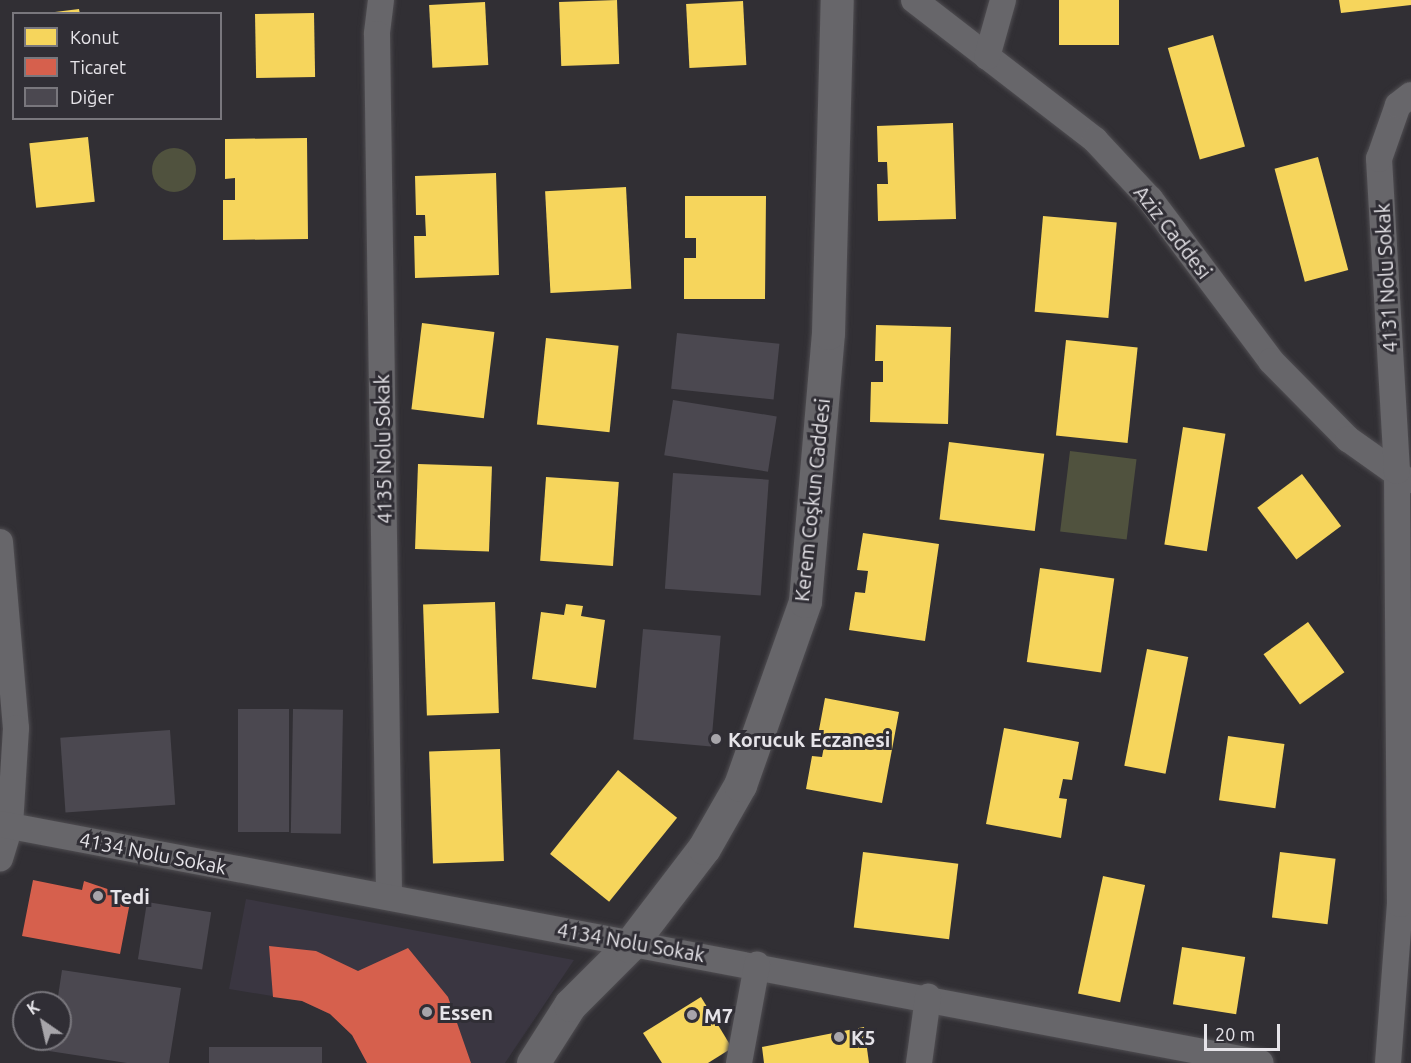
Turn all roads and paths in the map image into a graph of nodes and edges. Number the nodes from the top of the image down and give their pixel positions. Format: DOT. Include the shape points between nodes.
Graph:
graph roads {
  1 [pos="381,0"];
  2 [pos="837,0"];
  3 [pos="914,0"];
  4 [pos="1004,0"];
  5 [pos="987,57"];
  6 [pos="1407,103"];
  7 [pos="1404,478"];
  8 [pos="0,542"];
  9 [pos="5,825"];
  10 [pos="0,859"];
  11 [pos="389,897"];
  12 [pos="629,946"];
  13 [pos="757,965"];
  14 [pos="928,997"];
  15 [pos="532,1063"];
  16 [pos="739,1063"];
  17 [pos="919,1063"];
  18 [pos="1261,1063"];
  19 [pos="1388,1063"];
  1 -- 11 [label="street, 4135 Nolu Sokak" via="376,34"];
  2 -- 12 [label="street, Kerem Coşkun Caddesi" via="828,333 805,601 740,785 704,848"];
  3 -- 5 [label="street, Aziz Caddesi"];
  4 -- 5 [label="street"];
  5 -- 7 [label="street, Aziz Caddesi" via="1095,140 1150,199 1271,361 1348,439"];
  6 -- 7 [label="street, 4131 Nolu Sokak" via="1379,159"];
  7 -- 19 [label="street, 4131 Nolu Sokak" via="1400,904"];
  8 -- 9 [label="street" via="16,728"];
  9 -- 10 [label="street"];
  9 -- 11 [label="street, 4134 Nolu Sokak"];
  11 -- 12 [label="street, 4134 Nolu Sokak"];
  12 -- 13 [label="street, 4134 Nolu Sokak"];
  12 -- 15 [label="street, Kerem Coşkun Caddesi" via="570,1005"];
  13 -- 14 [label="street, 4134 Nolu Sokak"];
  13 -- 16 [label="street"];
  14 -- 17 [label="street"];
  14 -- 18 [label="street, 4134 Nolu Sokak"];
}
